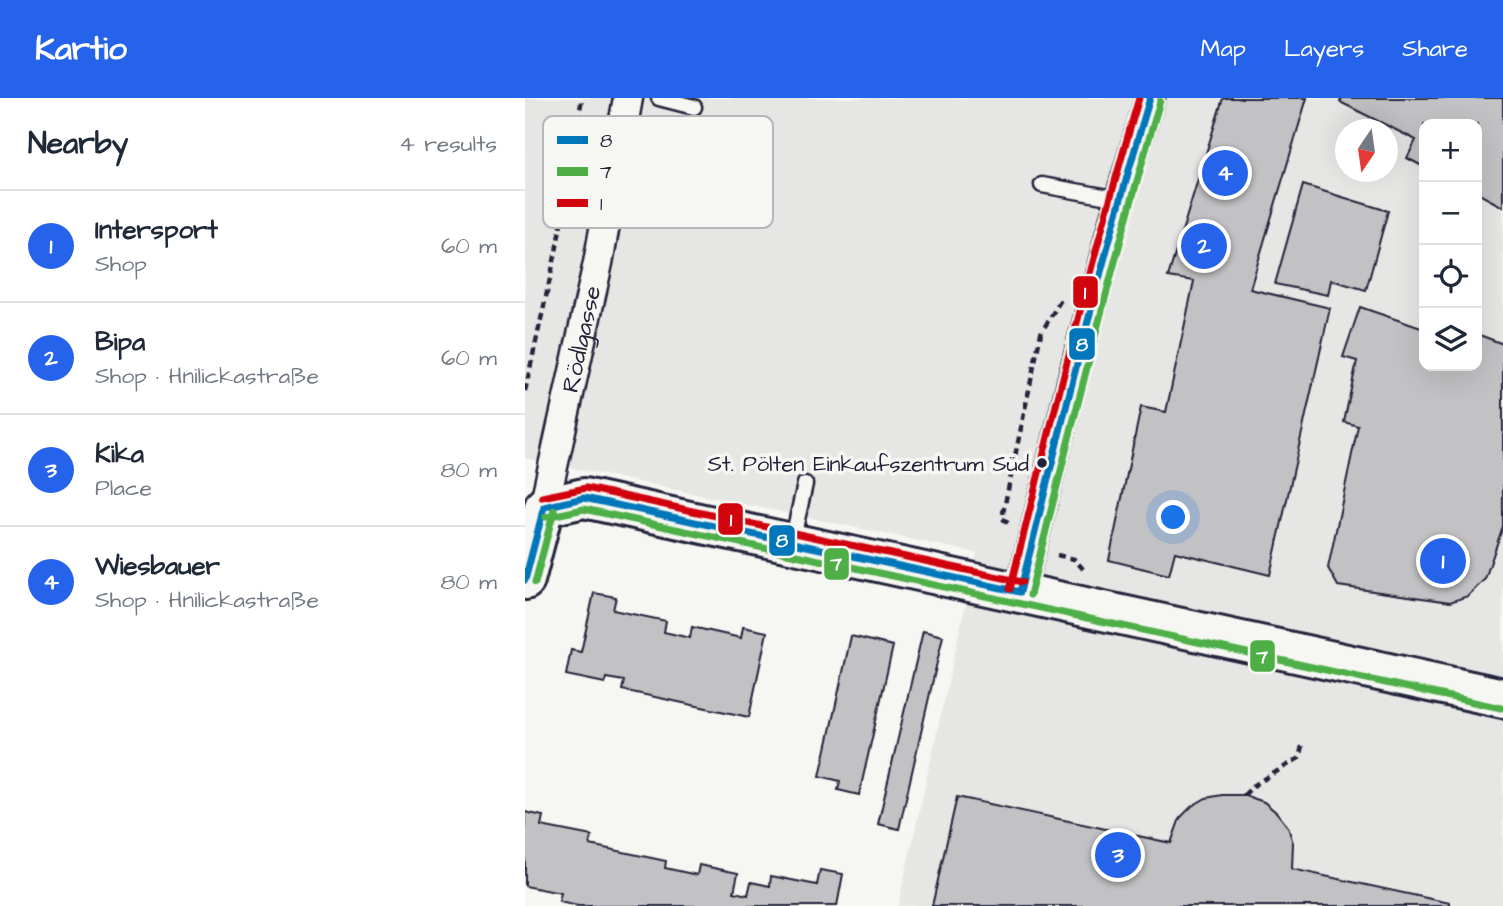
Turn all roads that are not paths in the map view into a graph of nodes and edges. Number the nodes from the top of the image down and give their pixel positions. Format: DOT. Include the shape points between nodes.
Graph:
graph roads {
  1 [pos="628,98"];
  2 [pos="659,98"];
  3 [pos="1150,98"];
  4 [pos="694,107"];
  5 [pos="625,116"];
  6 [pos="1042,185"];
  7 [pos="1120,199"];
  8 [pos="605,228"];
  9 [pos="805,484"];
  10 [pos="544,506"];
  11 [pos="792,544"];
  12 [pos="525,580"];
  13 [pos="1020,592"];
  14 [pos="1503,698"];
  1 -- 5 [label="street, Rödlgasse"];
  2 -- 4 [label="lane"];
  3 -- 7 [label="street"];
  6 -- 7 [label="lane"];
  7 -- 13 [label="street"];
  8 -- 10 [label="street, Rödlgasse"];
  9 -- 11 [label="lane"];
  10 -- 11 [label="street" via="584,498"];
  10 -- 12 [label="street, Rödlgasse"];
  11 -- 13 [label="street"];
  13 -- 14 [label="street"];
}
